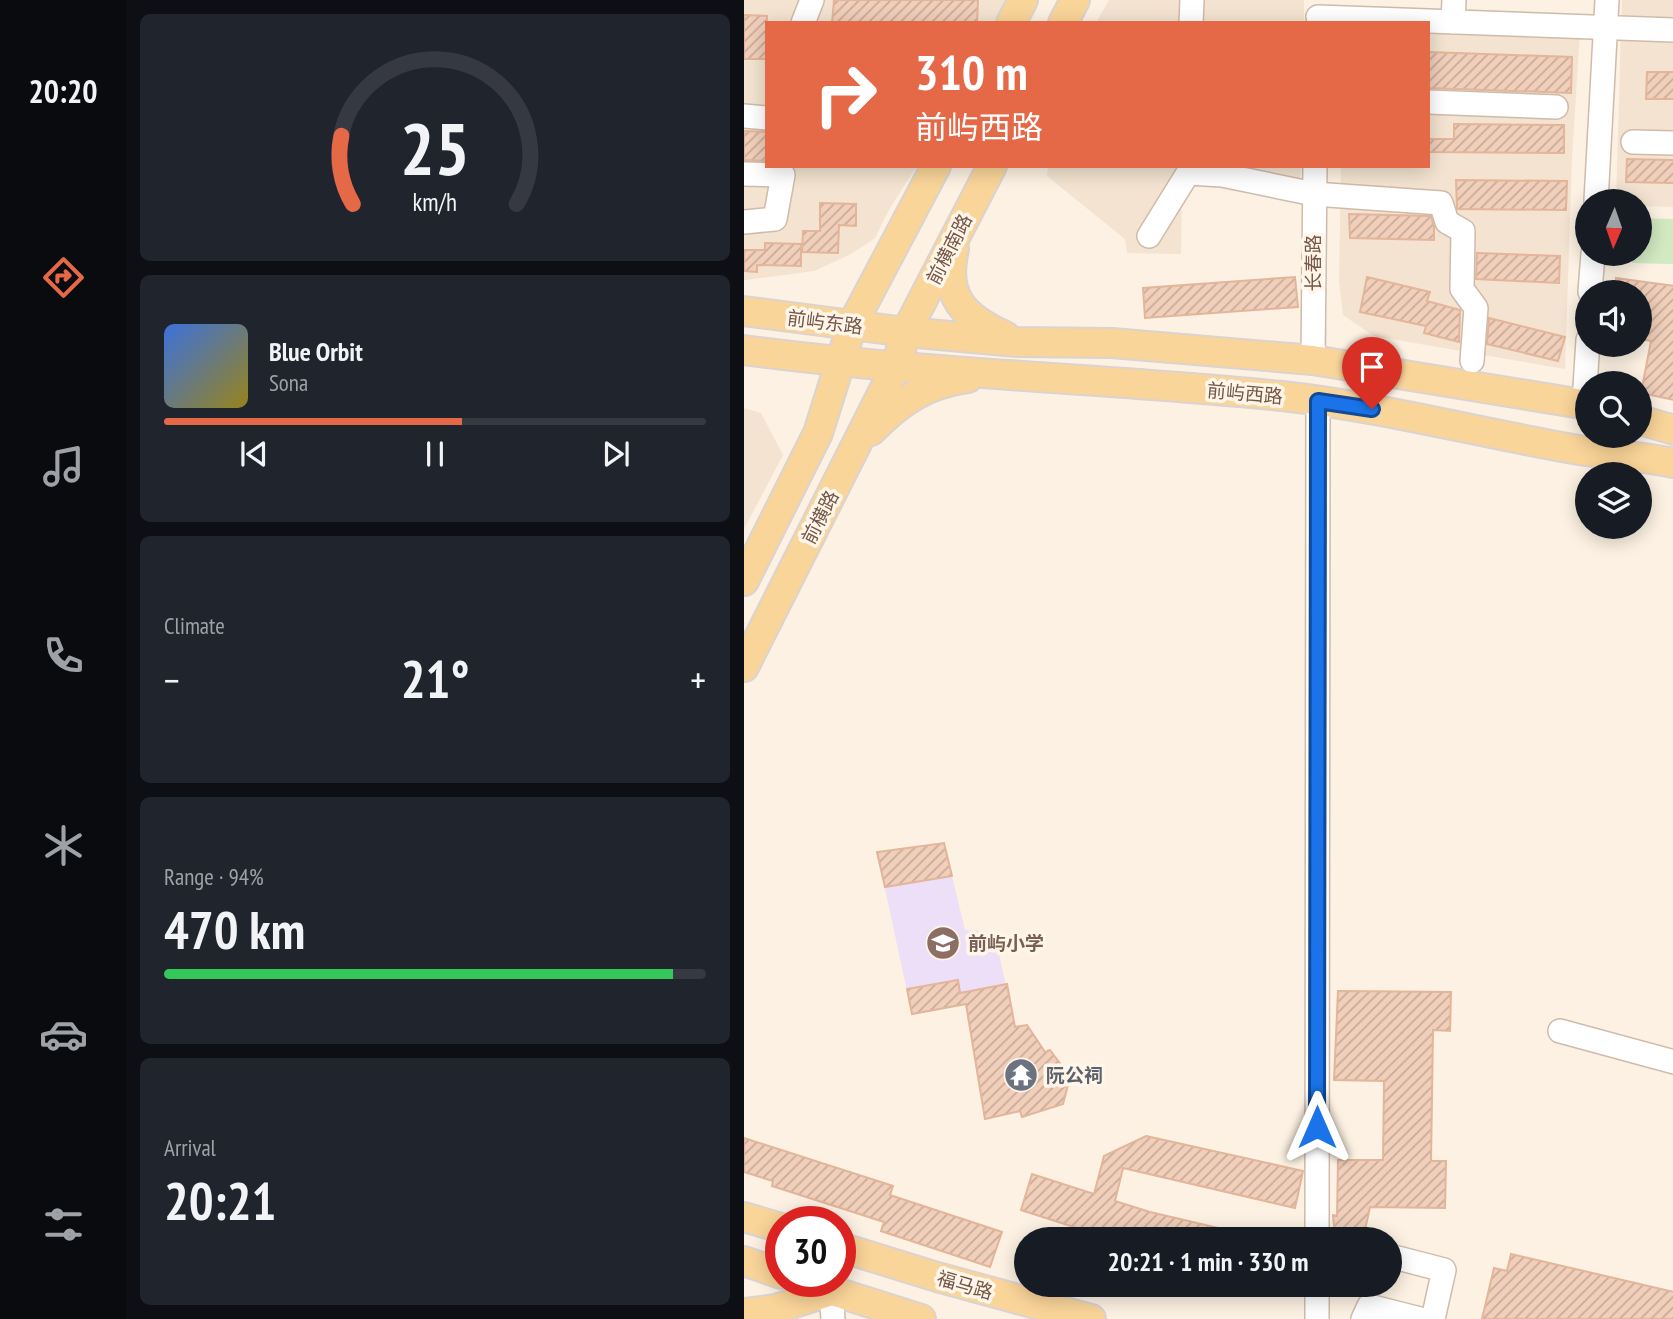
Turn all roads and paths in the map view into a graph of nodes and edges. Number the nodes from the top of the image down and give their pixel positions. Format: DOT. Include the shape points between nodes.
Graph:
graph roads {
  1 [pos="812,0"];
  2 [pos="1023,0"];
  3 [pos="1075,0"];
  4 [pos="1192,0"];
  5 [pos="1607,0"];
  6 [pos="1453,11"];
  7 [pos="1318,13"];
  8 [pos="805,21"];
  9 [pos="1012,21"];
  10 [pos="1064,21"];
  11 [pos="1191,21"];
  12 [pos="1606,28"];
  13 [pos="1673,30"];
  14 [pos="1430,102"];
  15 [pos="1556,107"];
  16 [pos="744,117"];
  17 [pos="765,118"];
  18 [pos="1632,142"];
  19 [pos="1673,143"];
  20 [pos="935,168"];
  21 [pos="991,168"];
  22 [pos="1315,168"];
  23 [pos="1188,169"];
  24 [pos="782,171"];
  25 [pos="744,174"];
  26 [pos="1597,189"];
  27 [pos="1314,194"];
  28 [pos="744,222"];
  29 [pos="958,233"];
  30 [pos="1149,236"];
  31 [pos="744,312"];
  32 [pos="852,325"];
  33 [pos="906,332"];
  34 [pos="1017,342"];
  35 [pos="744,350"];
  36 [pos="1313,360"];
  37 [pos="841,361"];
  38 [pos="1472,361"];
  39 [pos="896,366"];
  40 [pos="1060,377"];
  41 [pos="1318,401"];
  42 [pos="1575,402"];
  43 [pos="1652,424"];
  44 [pos="1673,430"];
  45 [pos="857,445"];
  46 [pos="1673,463"];
  47 [pos="744,581"];
  48 [pos="744,667"];
  49 [pos="1560,1031"];
  50 [pos="1673,1062"];
  51 [pos="744,1217"];
  52 [pos="765,1223"];
  53 [pos="1317,1227"];
  54 [pos="856,1252"];
  55 [pos="1402,1259"];
  56 [pos="744,1261"];
  57 [pos="765,1268"];
  58 [pos="1317,1297"];
  59 [pos="1369,1303"];
  60 [pos="832,1305"];
  61 [pos="744,1313"];
  62 [pos="921,1319"];
  63 [pos="1091,1319"];
  64 [pos="1317,1319"];
  65 [pos="1420,1319"];
  66 [pos="1433,1319"];
  1 -- 8 [label="street"];
  2 -- 9 [label="main road"];
  3 -- 10 [label="main road"];
  4 -- 11 [label="street"];
  5 -- 12 [label="street"];
  6 -- 7 [label="street"];
  6 -- 12 [label="street"];
  12 -- 13 [label="street"];
  12 -- 26 [label="street"];
  14 -- 15 [label="street"];
  16 -- 17 [label="street"];
  18 -- 19 [label="street"];
  20 -- 32 [label="main road"];
  21 -- 29 [label="main road, 前横南路"];
  22 -- 27 [label="street, 长春路"];
  23 -- 27 [label="street"];
  23 -- 30 [label="street"];
  24 -- 25 [label="street"];
  24 -- 28 [label="street" via="775,219"];
  27 -- 36 [label="street, 长春路"];
  27 -- 38 [label="street" via="1441,203 1447,222 1463,231 1462,289 1476,308"];
  29 -- 33 [label="main road, 前横南路"];
  29 -- 34 [label="main road" via="950,277 954,295 975,320"];
  31 -- 32 [label="main road, 前屿东路"];
  32 -- 33 [label="main road, 前屿东路"];
  32 -- 37 [label="main road, 前横路"];
  33 -- 34 [label="main road, 前屿西路"];
  33 -- 39 [label="main road, 前横南路"];
  34 -- 36 [label="main road, 前屿西路" via="1112,343"];
  35 -- 37 [label="main road, 前屿东路"];
  36 -- 42 [label="main road, 前屿西路"];
  37 -- 39 [label="main road, 前屿东路"];
  37 -- 47 [label="main road, 前横路" via="818,433"];
  39 -- 40 [label="main road, 前屿西路"];
  39 -- 45 [label="main road, 前横路"];
  40 -- 41 [label="main road, 前屿西路"];
  40 -- 45 [label="main road" via="952,380 904,400"];
  41 -- 46 [label="main road, 前屿西路"];
  41 -- 53 [label="street"];
  43 -- 44 [label="main road"];
  45 -- 48 [label="main road, 前横路"];
  49 -- 50 [label="street"];
  51 -- 52 [label="main road"];
  54 -- 63 [label="main road, 福马路"];
  55 -- 66 [label="street" via="1444,1270"];
  56 -- 57 [label="main road"];
  58 -- 64 [label="street"];
  59 -- 65 [label="street"];
  60 -- 61 [label="main road"];
  60 -- 62 [label="main road"];
}
